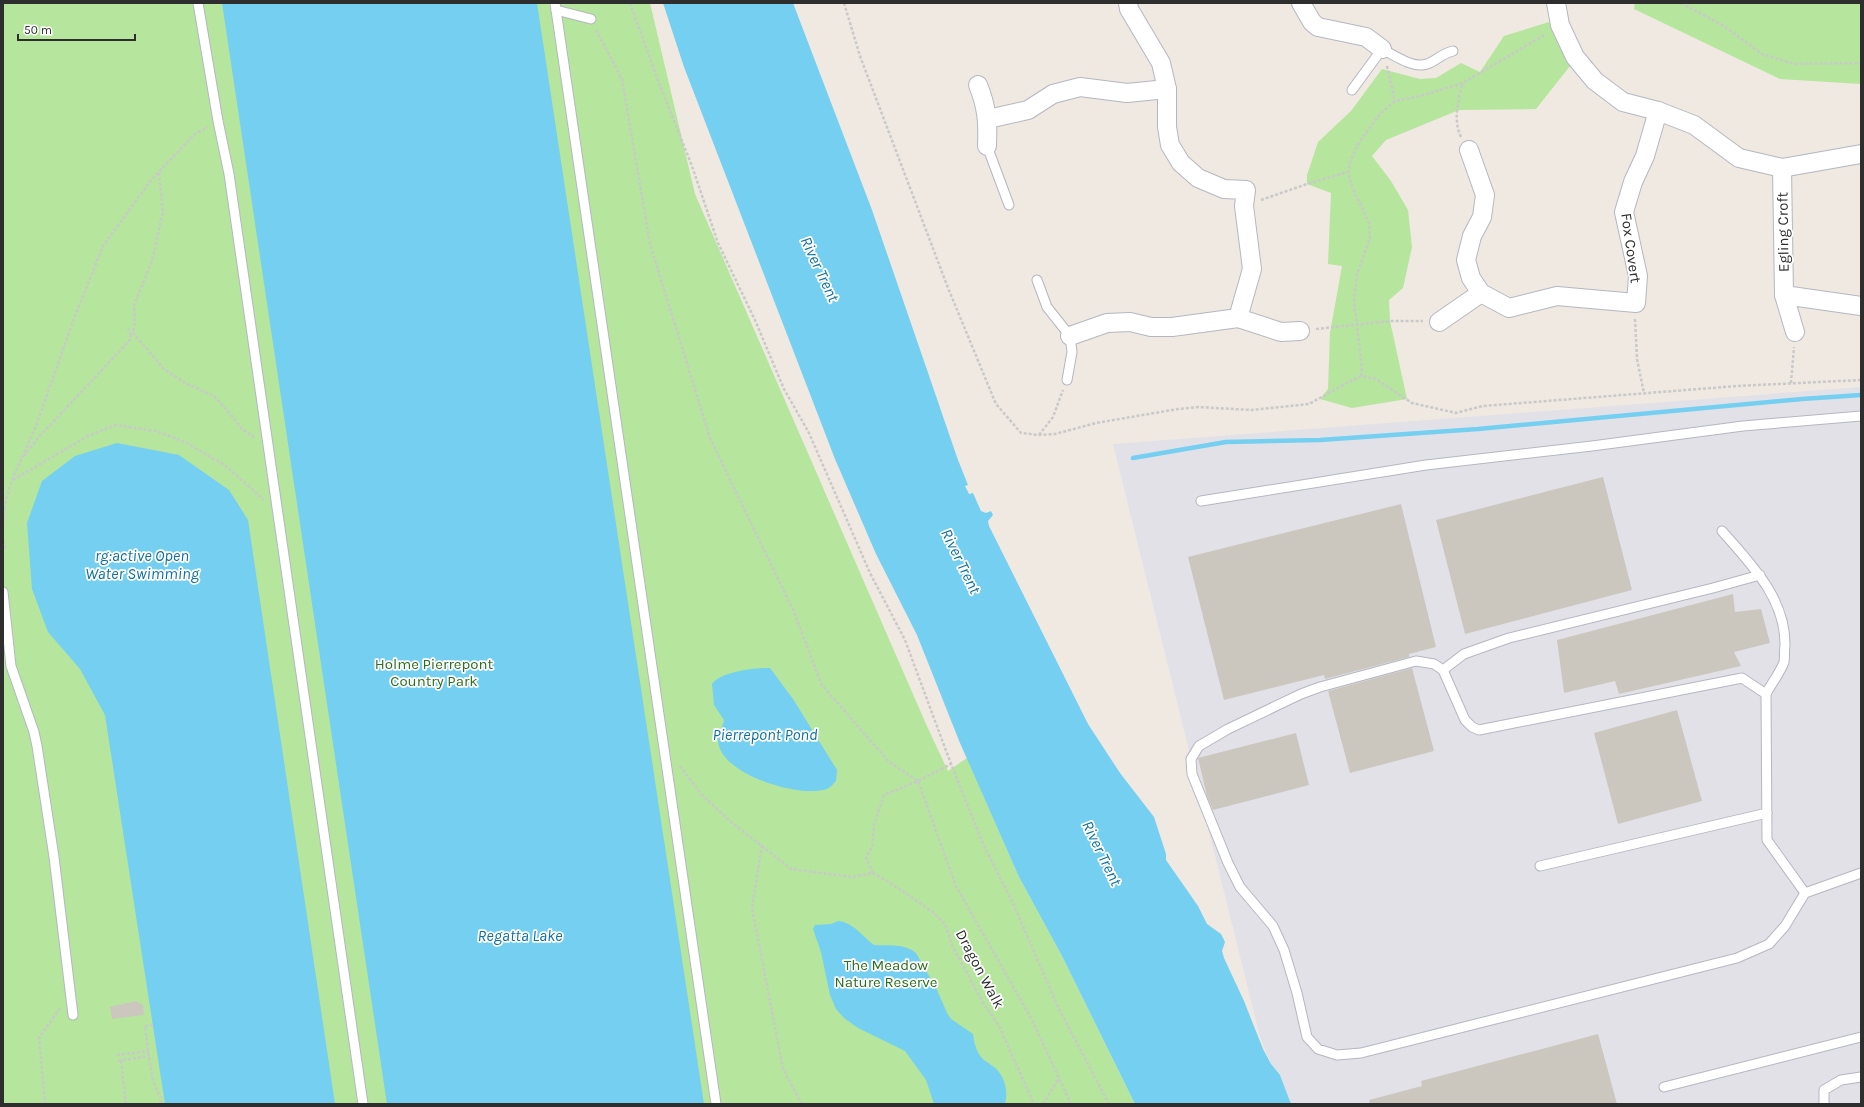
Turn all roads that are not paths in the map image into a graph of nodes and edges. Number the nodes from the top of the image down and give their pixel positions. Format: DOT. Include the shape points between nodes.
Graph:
graph roads {
  1 [pos="198,3"];
  2 [pos="1128,3"];
  3 [pos="1301,3"];
  4 [pos="1556,3"];
  5 [pos="556,6"];
  6 [pos="591,18"];
  7 [pos="1382,49"];
  8 [pos="1453,51"];
  9 [pos="978,85"];
  10 [pos="1167,89"];
  11 [pos="1352,90"];
  12 [pos="1658,111"];
  13 [pos="988,119"];
  14 [pos="987,146"];
  15 [pos="1469,150"];
  16 [pos="1861,154"];
  17 [pos="1782,168"];
  18 [pos="1009,205"];
  19 [pos="1038,280"];
  20 [pos="1481,293"];
  21 [pos="1784,296"];
  22 [pos="1861,306"];
  23 [pos="1238,318"];
  24 [pos="1439,322"];
  25 [pos="1300,331"];
  26 [pos="1795,332"];
  27 [pos="1070,336"];
  28 [pos="1067,380"];
  29 [pos="1861,416"];
  30 [pos="1201,501"];
  31 [pos="1722,530"];
  32 [pos="1760,575"];
  33 [pos="3,592"];
  34 [pos="1443,670"];
  35 [pos="1766,694"];
  36 [pos="1767,813"];
  37 [pos="1540,866"];
  38 [pos="1861,873"];
  39 [pos="1805,893"];
  40 [pos="73,1015"];
  41 [pos="1861,1038"];
  42 [pos="1861,1077"];
  43 [pos="1664,1087"];
  44 [pos="363,1104"];
  45 [pos="716,1104"];
  46 [pos="1824,1104"];
  1 -- 44 [label="lane" via="229,174"];
  2 -- 10 [label="street" via="1129,9 1161,63"];
  3 -- 7 [label="street" via="1312,22 1318,27 1366,37"];
  4 -- 12 [label="street" via="1560,25 1575,57 1595,81 1623,102"];
  5 -- 6 [label="lane"];
  5 -- 45 [label="lane"];
  7 -- 8 [label="lane" via="1402,60 1426,65 1444,53"];
  7 -- 11 [label="lane"];
  9 -- 13 [label="street"];
  10 -- 13 [label="street" via="1127,93 1080,87 1053,94 1028,110"];
  10 -- 23 [label="street" via="1167,127 1170,145 1181,163 1198,178 1245,198 1252,269"];
  12 -- 17 [label="street" via="1694,125 1739,158"];
  12 -- 20 [label="street, Fox Covert" via="1646,156 1632,182 1624,212 1638,276 1636,303 1558,296 1508,308"];
  13 -- 14 [label="street"];
  14 -- 18 [label="lane"];
  15 -- 20 [label="street, Fox Covert" via="1484,195 1482,217 1472,236 1466,260 1471,278"];
  16 -- 17 [label="street"];
  17 -- 21 [label="street, Egling Croft"];
  19 -- 27 [label="lane" via="1047,307"];
  20 -- 24 [label="street"];
  21 -- 22 [label="street"];
  21 -- 26 [label="street, Egling Croft"];
  23 -- 25 [label="street" via="1281,332"];
  23 -- 27 [label="street" via="1172,327 1151,327 1130,322 1106,323"];
  27 -- 28 [label="lane" via="1072,352"];
  29 -- 30 [label="lane" via="1743,426 1426,465"];
  31 -- 32 [label="lane"];
  32 -- 34 [label="lane" via="1509,638 1464,654"];
  32 -- 35 [label="lane" via="1783,620 1785,638 1784,661"];
  33 -- 40 [label="lane" via="11,666 37,746 54,857"];
  34 -- 35 [label="lane" via="1465,720 1479,730 1742,678"];
  34 -- 39 [label="lane" via="1434,664 1416,661 1300,694 1199,746 1191,759 1192,774 1228,863 1240,887 1273,926 1284,950 1297,993 1306,1037 1318,1049 1337,1055 1361,1053 1737,958 1769,944 1785,926"];
  35 -- 36 [label="lane"];
  36 -- 37 [label="lane"];
  36 -- 39 [label="lane" via="1767,840"];
  38 -- 39 [label="lane"];
  41 -- 43 [label="lane"];
  42 -- 46 [label="lane" via="1841,1080 1824,1090"];
}
